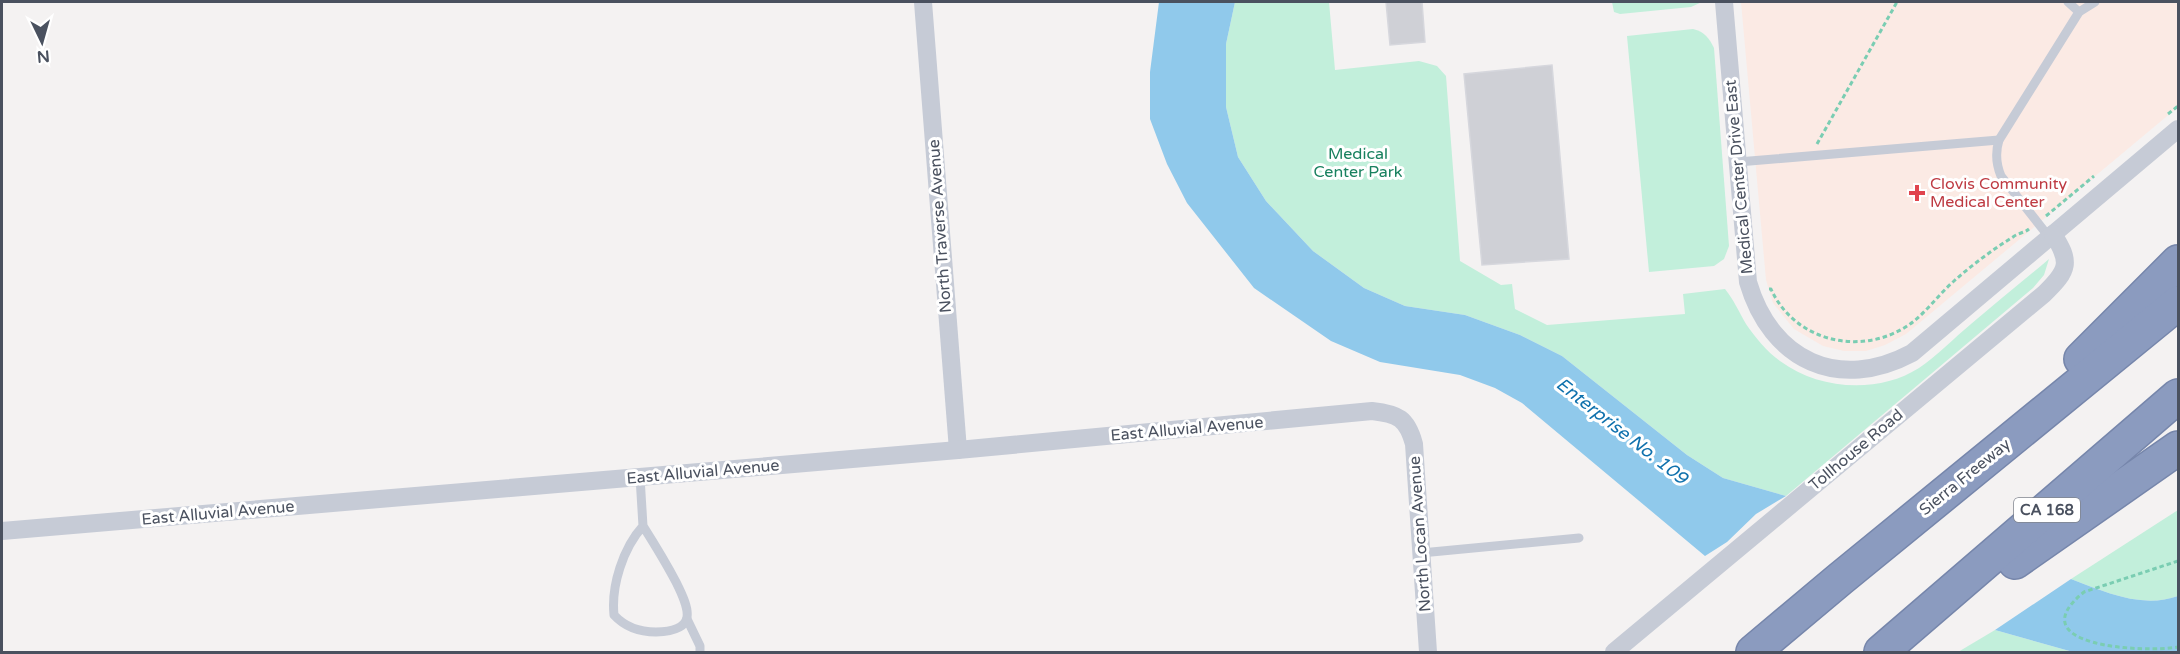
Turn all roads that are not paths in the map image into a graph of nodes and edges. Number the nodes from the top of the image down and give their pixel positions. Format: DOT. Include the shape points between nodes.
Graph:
graph roads {
  1 [pos="923,2"];
  2 [pos="1724,2"];
  3 [pos="2068,2"];
  4 [pos="2095,2"];
  5 [pos="2079,12"];
  6 [pos="2178,129"];
  7 [pos="1999,140"];
  8 [pos="1738,162"];
  9 [pos="2047,231"];
  10 [pos="2178,261"];
  11 [pos="2178,303"];
  12 [pos="2178,396"];
  13 [pos="1402,419"];
  14 [pos="2178,448"];
  15 [pos="958,450"];
  16 [pos="1997,451"];
  17 [pos="640,477"];
  18 [pos="643,526"];
  19 [pos="2,531"];
  20 [pos="1579,538"];
  21 [pos="1421,553"];
  22 [pos="687,620"];
  23 [pos="1915,625"];
  24 [pos="700,652"];
  25 [pos="1428,652"];
  26 [pos="1614,652"];
  27 [pos="1753,652"];
  28 [pos="1881,652"];
  1 -- 15 [label="street, North Traverse Avenue"];
  2 -- 8 [label="street, Medical Center Drive East"];
  3 -- 5 [label="lane"];
  4 -- 5 [label="lane"];
  5 -- 7 [label="lane"];
  6 -- 9 [label="street, Medical Center Drive East"];
  7 -- 8 [label="lane"];
  7 -- 9 [label="lane" via="1997,166 2001,176"];
  8 -- 9 [label="street, Medical Center Drive East" via="1748,282 1756,305 1764,321 1790,349 1834,369 1884,366 1912,353"];
  9 -- 26 [label="street, Tollhouse Road" via="2064,252 2066,265 2051,288"];
  10 -- 16 [label="highway"];
  11 -- 16 [label="highway, Sierra Freeway"];
  12 -- 23 [label="highway, CA 168"];
  13 -- 15 [label="street, East Alluvial Avenue" via="1372,411"];
  13 -- 21 [label="street, North Locan Avenue" via="1414,444"];
  14 -- 23 [label="highway" via="1998,574"];
  15 -- 17 [label="street, East Alluvial Avenue"];
  16 -- 27 [label="highway, Sierra Freeway"];
  17 -- 18 [label="lane"];
  17 -- 19 [label="street, East Alluvial Avenue"];
  18 -- 22 [label="lane" via="686,599"];
  18 -- 22 [label="lane" via="625,555 616,586 614,615 631,627 649,632 668,632"];
  20 -- 21 [label="lane"];
  21 -- 25 [label="street, North Locan Avenue"];
  22 -- 24 [label="lane"];
  23 -- 28 [label="highway, CA 168"];
}
